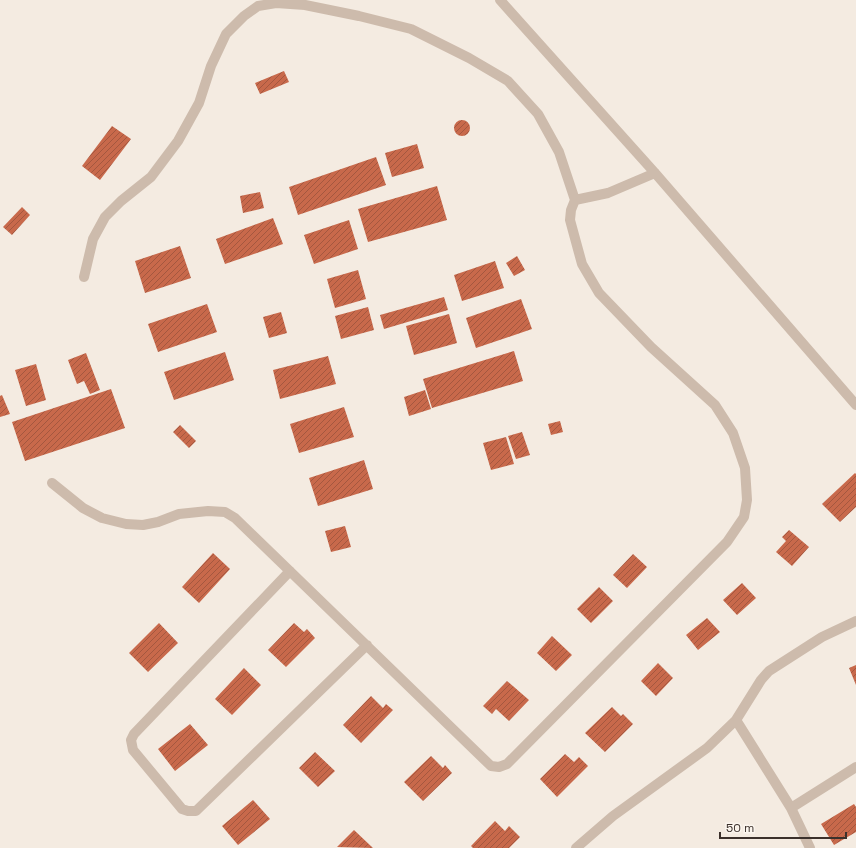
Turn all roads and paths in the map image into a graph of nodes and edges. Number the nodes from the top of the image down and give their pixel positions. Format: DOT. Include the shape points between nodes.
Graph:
graph roads {
  1 [pos="500,0"];
  2 [pos="655,173"];
  3 [pos="575,200"];
  4 [pos="84,277"];
  5 [pos="856,405"];
  6 [pos="52,483"];
  7 [pos="290,571"];
  8 [pos="856,621"];
  9 [pos="367,645"];
  10 [pos="736,720"];
  11 [pos="856,767"];
  12 [pos="791,808"];
  13 [pos="576,848"];
  14 [pos="810,848"];
  1 -- 2 [label="street"];
  2 -- 3 [label="street" via="608,193"];
  2 -- 5 [label="street"];
  3 -- 4 [label="street" via="559,152 545,126 538,114 508,81 411,29 305,5 276,3 258,6 226,34 211,66 199,103 178,141 151,177 105,217 93,239"];
  3 -- 9 [label="street" via="570,220 582,264 599,293 650,347 715,405 732,434 745,468 747,500 744,517 727,542 507,764 499,767 491,766"];
  6 -- 7 [label="street" via="83,508 102,518 126,524 143,525 179,514 225,512 236,518"];
  7 -- 9 [label="street"];
  7 -- 9 [label="street" via="131,740 133,750 182,809 196,811"];
  8 -- 10 [label="street" via="822,636 769,671"];
  10 -- 12 [label="street"];
  10 -- 13 [label="street" via="707,748 613,816"];
  11 -- 12 [label="street"];
  12 -- 14 [label="street"];
}
